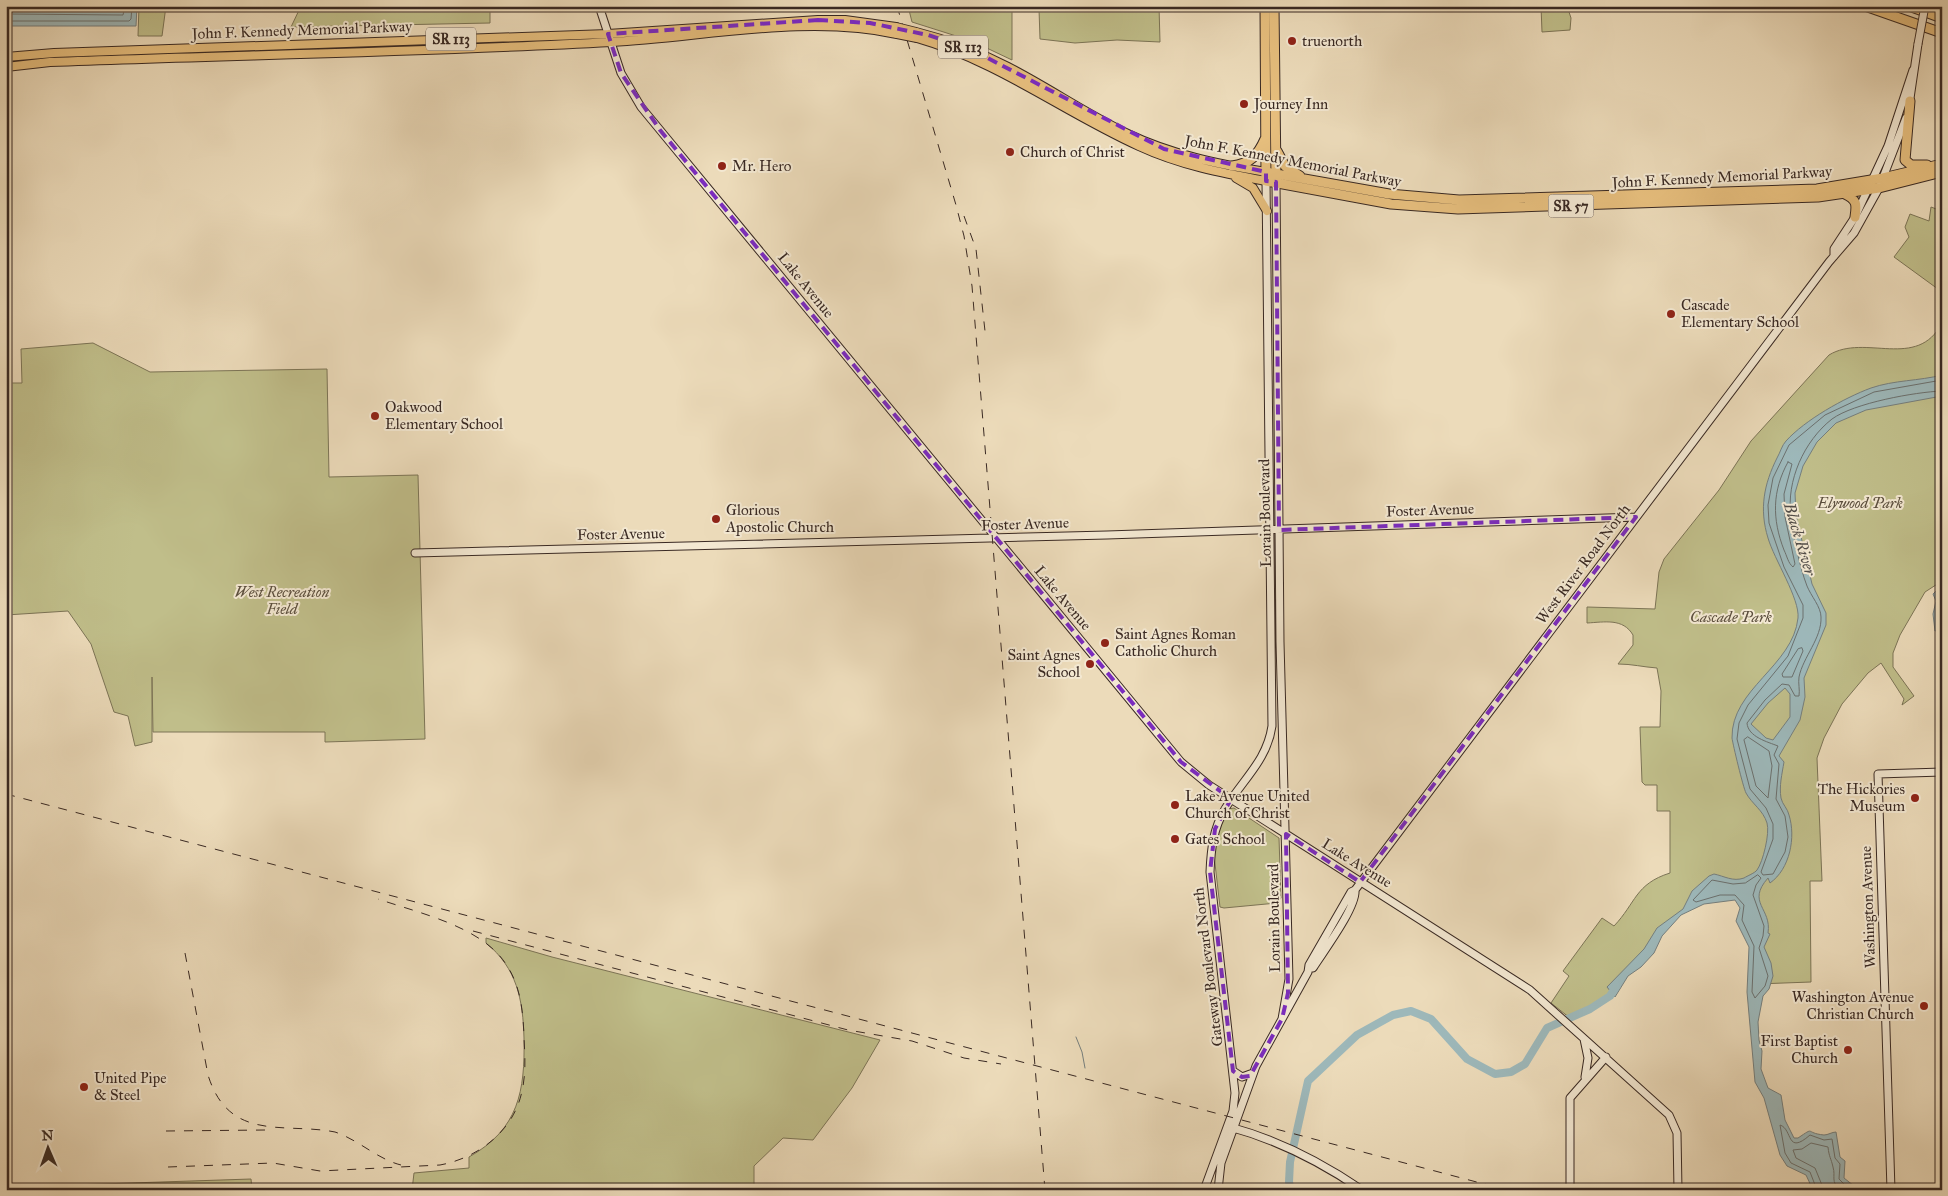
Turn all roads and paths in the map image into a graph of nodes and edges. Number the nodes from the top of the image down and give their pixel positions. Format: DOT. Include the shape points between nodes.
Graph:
graph roads {
  1 [pos="600,6"];
  2 [pos="1265,6"];
  3 [pos="1274,6"];
  4 [pos="1865,6"];
  5 [pos="1909,6"];
  6 [pos="1925,6"];
  7 [pos="1942,18"];
  8 [pos="1942,33"];
  9 [pos="917,35"];
  10 [pos="609,38"];
  11 [pos="6,57"];
  12 [pos="6,67"];
  13 [pos="1914,67"];
  14 [pos="1043,90"];
  15 [pos="1910,101"];
  16 [pos="1266,136"];
  17 [pos="1275,143"];
  18 [pos="1232,166"];
  19 [pos="1941,167"];
  20 [pos="1223,173"];
  21 [pos="1271,177"];
  22 [pos="1883,178"];
  23 [pos="1306,180"];
  24 [pos="1871,180"];
  25 [pos="1879,188"];
  26 [pos="1868,190"];
  27 [pos="1845,194"];
  28 [pos="1267,211"];
  29 [pos="1855,217"];
  30 [pos="1834,256"];
  31 [pos="1636,517"];
  32 [pos="1270,530"];
  33 [pos="1279,530"];
  34 [pos="997,538"];
  35 [pos="415,553"];
  36 [pos="1265,752"];
  37 [pos="1942,772"];
  38 [pos="1231,799"];
  39 [pos="1286,834"];
  40 [pos="1360,882"];
  41 [pos="1282,1019"];
  42 [pos="1583,1036"];
  43 [pos="1606,1057"];
  44 [pos="1233,1071"];
  45 [pos="1253,1073"];
  46 [pos="1584,1080"];
  47 [pos="1231,1127"];
  48 [pos="1204,1190"];
  49 [pos="1218,1190"];
  50 [pos="1362,1190"];
  51 [pos="1570,1190"];
  52 [pos="1678,1190"];
  53 [pos="1891,1190"];
  1 -- 10 [label="street, Lake Avenue"];
  2 -- 16 [label="highway, Lorain Boulevard"];
  3 -- 17 [label="highway, Lorain Boulevard / SR 57"];
  4 -- 8 [label="highway"];
  5 -- 7 [label="highway"];
  6 -- 13 [label="street, West River Road North, bridge"];
  9 -- 10 [label="main road, John F. Kennedy Memorial Parkway / SR 113, bridge" via="845,20 818,20"];
  9 -- 14 [label="main road, John F. Kennedy Memorial Parkway / SR 113"];
  9 -- 14 [label="main road, John F. Kennedy Memorial Parkway / SR 113" via="945,40 1008,67"];
  10 -- 11 [label="main road, John F. Kennedy Memorial Parkway / SR 113"];
  10 -- 12 [label="main road, John F. Kennedy Memorial Parkway / SR 113" via="50,62"];
  10 -- 34 [label="street, Lake Avenue" via="622,73 641,107"];
  13 -- 15 [label="street, West River Road North"];
  13 -- 24 [label="street, West River Road North" via="1888,146"];
  14 -- 18 [label="main road, John F. Kennedy Memorial Parkway / SR 113" via="1148,143 1193,158"];
  14 -- 20 [label="main road, John F. Kennedy Memorial Parkway / SR 113" via="1139,146 1180,162"];
  15 -- 19 [label="highway" via="1905,160 1911,164"];
  15 -- 22 [label="street, West River Road North"];
  16 -- 18 [label="highway" via="1254,158"];
  16 -- 21 [label="highway, Lorain Boulevard"];
  17 -- 21 [label="highway, Lorain Boulevard"];
  17 -- 23 [label="highway, SR 57" via="1285,166"];
  18 -- 21 [label="main road, John F. Kennedy Memorial Parkway / SR 113"];
  19 -- 22 [label="highway, John F. Kennedy Memorial Parkway / SR 57"];
  19 -- 25 [label="highway, John F. Kennedy Memorial Parkway / SR 57"];
  20 -- 21 [label="main road, John F. Kennedy Memorial Parkway / SR 113"];
  20 -- 28 [label="main road" via="1253,188"];
  21 -- 23 [label="highway, John F. Kennedy Memorial Parkway / SR 113"];
  21 -- 27 [label="highway, John F. Kennedy Memorial Parkway / SR 57" via="1391,204 1452,209 1787,199"];
  21 -- 28 [label="street, Lorain Boulevard"];
  21 -- 33 [label="street, Lorain Boulevard"];
  22 -- 24 [label="highway, John F. Kennedy Memorial Parkway / SR 57"];
  22 -- 25 [label="street, West River Road North"];
  23 -- 24 [label="highway, John F. Kennedy Memorial Parkway / SR 57" via="1410,198 1459,200 1778,191"];
  24 -- 26 [label="street, West River Road North"];
  25 -- 26 [label="highway, John F. Kennedy Memorial Parkway / SR 57"];
  25 -- 30 [label="street, West River Road North" via="1854,233"];
  26 -- 27 [label="highway, John F. Kennedy Memorial Parkway / SR 57"];
  26 -- 29 [label="street, West River Road North"];
  27 -- 29 [label="highway" via="1857,204"];
  28 -- 32 [label="street, Lorain Boulevard"];
  29 -- 30 [label="street, West River Road North" via="1834,249"];
  30 -- 31 [label="street, West River Road North"];
  31 -- 33 [label="street, Foster Avenue"];
  31 -- 40 [label="street, West River Road North"];
  32 -- 33 [label="street, Foster Avenue"];
  32 -- 34 [label="street, Foster Avenue"];
  32 -- 36 [label="street, Lorain Boulevard" via="1272,714"];
  33 -- 39 [label="street, Lorain Boulevard"];
  34 -- 35 [label="street, Foster Avenue"];
  34 -- 38 [label="street, Lake Avenue" via="1181,762"];
  36 -- 38 [label="street, Gateway Boulevard North"];
  37 -- 53 [label="street, Washington Avenue" via="1878,774"];
  38 -- 39 [label="street, Lake Avenue"];
  38 -- 44 [label="street, Gateway Boulevard North" via="1215,829 1210,872"];
  39 -- 40 [label="street, Lake Avenue"];
  39 -- 41 [label="street, Lorain Boulevard" via="1289,979"];
  40 -- 41 [label="street, West River Road North" via="1355,890 1356,897"];
  40 -- 42 [label="street, Lake Avenue" via="1530,990"];
  41 -- 45 [label="street, West River Road North"];
  42 -- 43 [label="street, Lake Avenue"];
  42 -- 46 [label="street" via="1588,1058"];
  43 -- 46 [label="street"];
  43 -- 52 [label="street, Lake Avenue" via="1661,1107 1674,1124"];
  44 -- 45 [label="street" via="1242,1077"];
  44 -- 47 [label="street, Gateway Boulevard North" via="1235,1102"];
  45 -- 47 [label="street, West River Road North"];
  46 -- 51 [label="street" via="1569,1101"];
  47 -- 48 [label="street, Gateway Boulevard North"];
  47 -- 49 [label="street, West River Road North"];
  47 -- 50 [label="street" via="1281,1144 1336,1172"];
}
